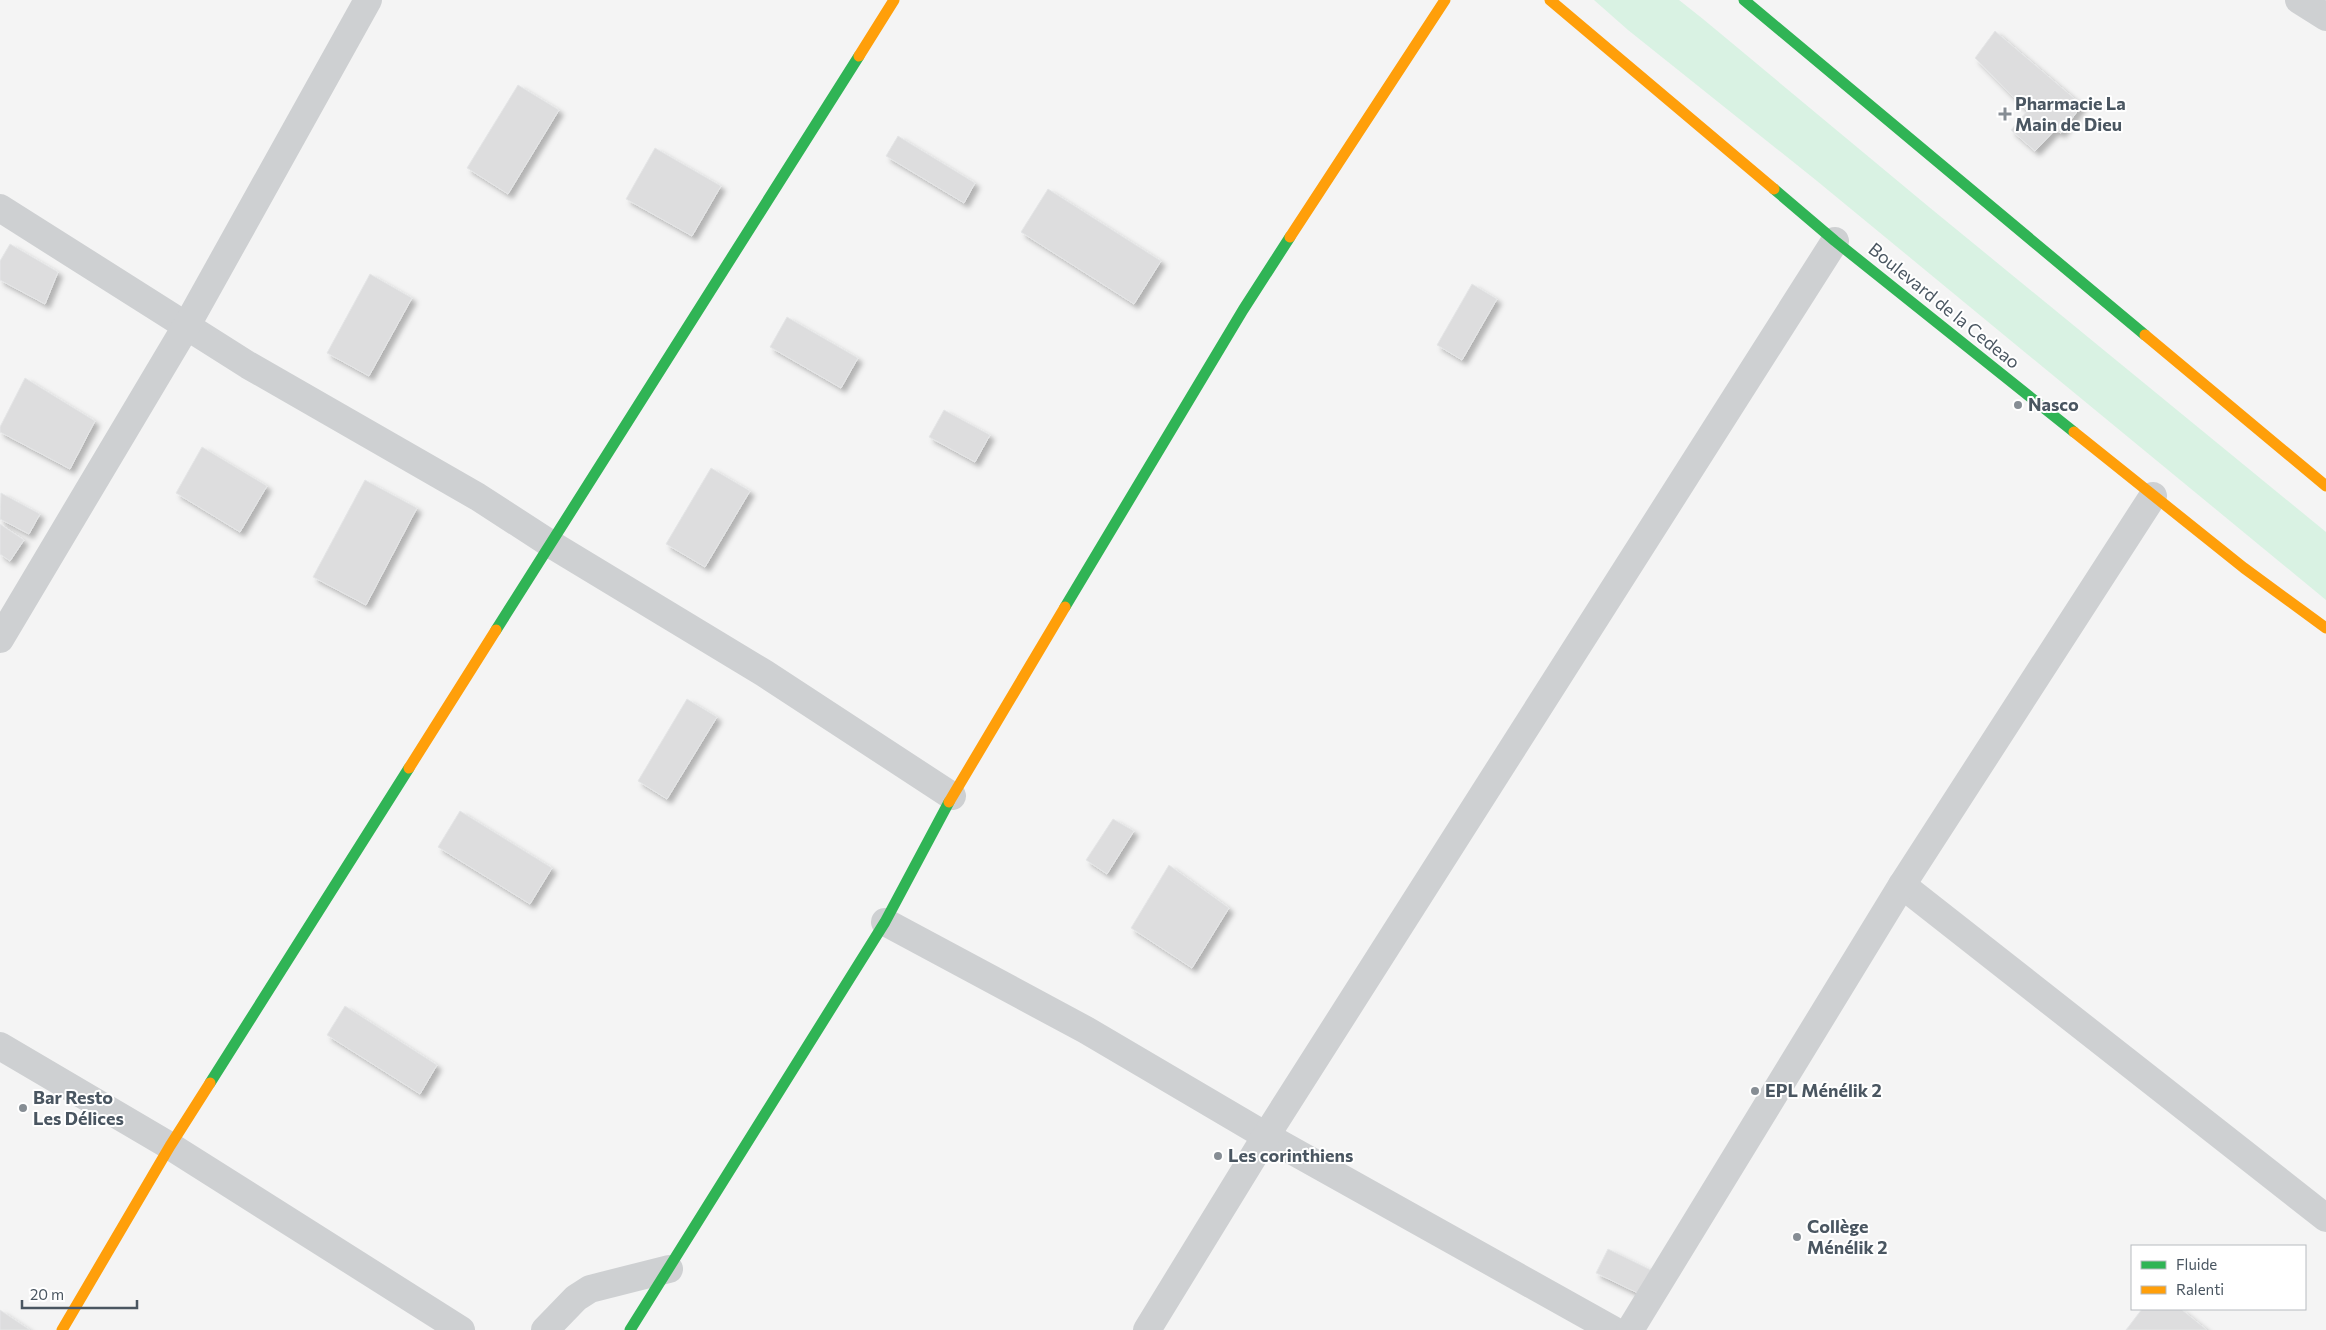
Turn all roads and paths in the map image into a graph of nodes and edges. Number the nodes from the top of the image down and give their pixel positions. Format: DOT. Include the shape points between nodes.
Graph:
graph roads {
  1 [pos="368,0"];
  2 [pos="894,0"];
  3 [pos="1445,0"];
  4 [pos="1550,0"];
  5 [pos="1744,0"];
  6 [pos="2299,0"];
  7 [pos="2326,17"];
  8 [pos="0,208"];
  9 [pos="1835,241"];
  10 [pos="187,325"];
  11 [pos="2326,486"];
  12 [pos="2153,496"];
  13 [pos="548,543"];
  14 [pos="2326,628"];
  15 [pos="0,639"];
  16 [pos="952,796"];
  17 [pos="1902,885"];
  18 [pos="885,922"];
  19 [pos="0,1046"];
  20 [pos="1266,1136"];
  21 [pos="170,1146"];
  22 [pos="2326,1218"];
  23 [pos="669,1269"];
  24 [pos="463,1329"];
  25 [pos="62,1330"];
  26 [pos="545,1330"];
  27 [pos="630,1330"];
  28 [pos="1147,1330"];
  29 [pos="1613,1330"];
  30 [pos="1630,1330"];
  1 -- 10 [label="street"];
  2 -- 13 [label="street"];
  3 -- 16 [label="street" via="1244,310"];
  4 -- 9 [label="street, Boulevard de la Cedeao"];
  5 -- 11 [label="street"];
  6 -- 7 [label="street"];
  8 -- 10 [label="street"];
  9 -- 12 [label="street, Boulevard de la Cedeao"];
  9 -- 20 [label="street"];
  10 -- 13 [label="street" via="248,365 478,497"];
  10 -- 15 [label="street"];
  12 -- 14 [label="street, Boulevard de la Cedeao"];
  12 -- 17 [label="street"];
  13 -- 16 [label="street" via="764,673"];
  13 -- 21 [label="street"];
  16 -- 18 [label="street"];
  17 -- 22 [label="street"];
  17 -- 30 [label="street"];
  18 -- 20 [label="street" via="1086,1030"];
  18 -- 23 [label="street"];
  19 -- 21 [label="street"];
  20 -- 28 [label="street"];
  20 -- 29 [label="street"];
  21 -- 24 [label="street"];
  21 -- 25 [label="street"];
  23 -- 26 [label="street" via="590,1289 576,1298"];
  23 -- 27 [label="street"];
}
